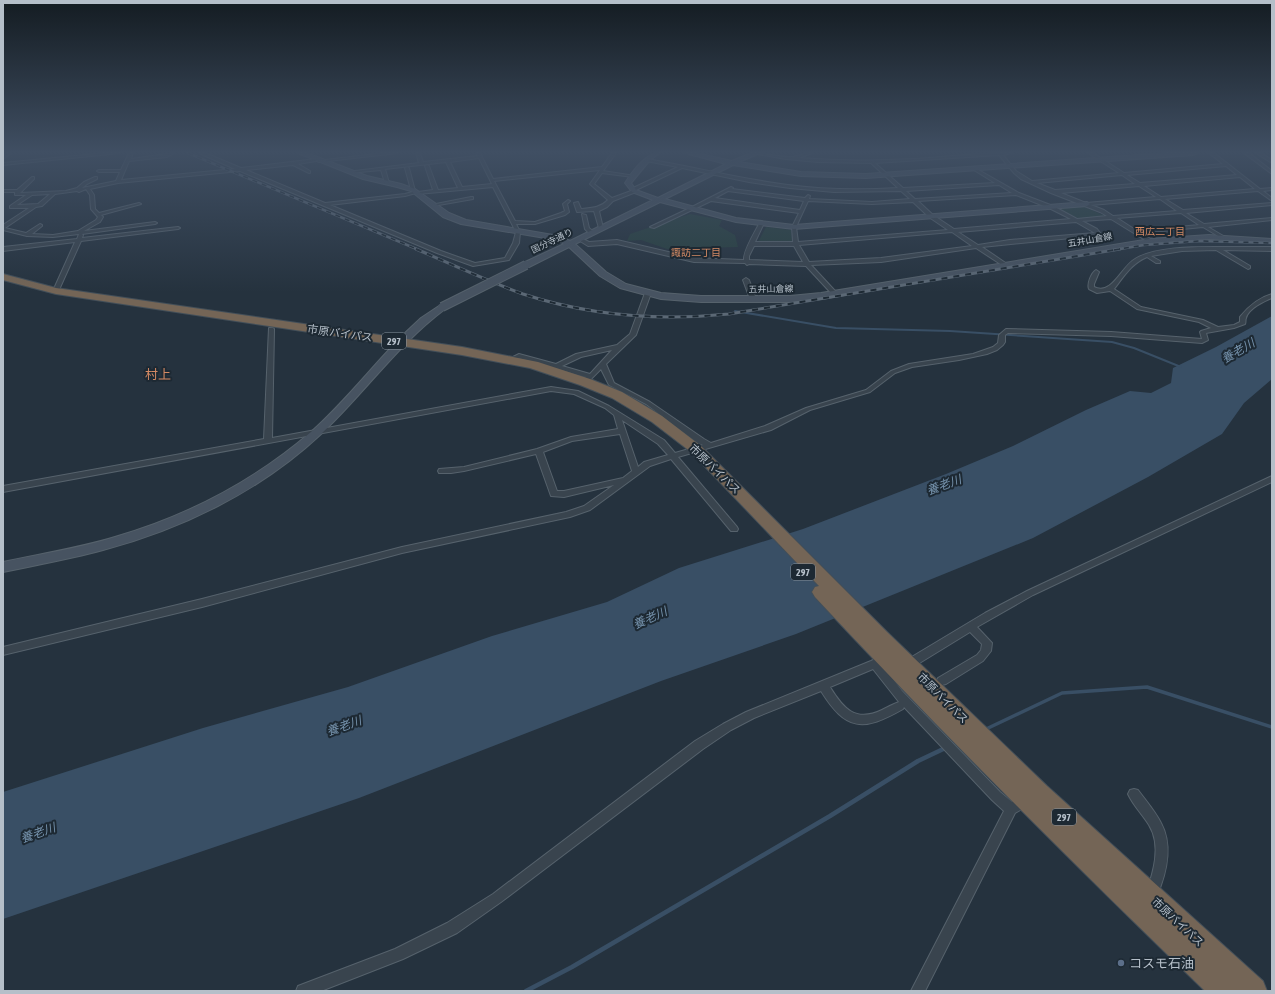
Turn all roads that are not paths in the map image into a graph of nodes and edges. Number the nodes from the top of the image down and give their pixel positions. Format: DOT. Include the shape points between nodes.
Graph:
graph roads {
  1 [pos="23,199"];
  2 [pos="46,199"];
  3 [pos="93,199"];
  4 [pos="314,199"];
  5 [pos="366,199"];
  6 [pos="426,199"];
  7 [pos="464,199"];
  8 [pos="502,199"];
  9 [pos="710,199"];
  10 [pos="713,199"];
  11 [pos="802,199"];
  12 [pos="938,199"];
  13 [pos="1031,199"];
  14 [pos="1074,199"];
  15 [pos="1145,199"];
  16 [pos="1164,199"];
  17 [pos="610,200"];
  18 [pos="659,200"];
  19 [pos="807,200"];
  20 [pos="568,201"];
  21 [pos="914,201"];
  22 [pos="576,203"];
  23 [pos="139,204"];
  24 [pos="325,204"];
  25 [pos="1087,204"];
  26 [pos="1272,204"];
  27 [pos="434,205"];
  28 [pos="35,206"];
  29 [pos="1051,207"];
  30 [pos="597,209"];
  31 [pos="692,209"];
  32 [pos="28,210"];
  33 [pos="45,210"];
  34 [pos="802,212"];
  35 [pos="1183,212"];
  36 [pos="99,214"];
  37 [pos="584,214"];
  38 [pos="931,216"];
  39 [pos="140,217"];
  40 [pos="1114,218"];
  41 [pos="1272,219"];
  42 [pos="1077,220"];
  43 [pos="167,222"];
  44 [pos="512,222"];
  45 [pos="155,223"];
  46 [pos="40,225"];
  47 [pos="761,225"];
  48 [pos="1204,225"];
  49 [pos="136,226"];
  50 [pos="652,227"];
  51 [pos="794,227"];
  52 [pos="3,228"];
  53 [pos="178,228"];
  54 [pos="601,228"];
  55 [pos="165,229"];
  56 [pos="951,231"];
  57 [pos="518,232"];
  58 [pos="1137,232"];
  59 [pos="79,233"];
  60 [pos="134,233"];
  61 [pos="592,233"];
  62 [pos="27,235"];
  63 [pos="1223,238"];
  64 [pos="81,239"];
  65 [pos="579,239"];
  66 [pos="1272,240"];
  67 [pos="1150,241"];
  68 [pos="570,244"];
  69 [pos="751,244"];
  70 [pos="796,244"];
  71 [pos="975,247"];
  72 [pos="3,249"];
  73 [pos="1219,249"];
  74 [pos="1272,249"];
  75 [pos="1148,255"];
  76 [pos="747,262"];
  77 [pos="1158,262"];
  78 [pos="807,264"];
  79 [pos="1004,264"];
  80 [pos="1248,267"];
  81 [pos="1096,272"];
  82 [pos="3,277"];
  83 [pos="746,280"];
  84 [pos="3,283"];
  85 [pos="1111,289"];
  86 [pos="56,291"];
  87 [pos="648,293"];
  88 [pos="834,293"];
  89 [pos="1272,296"];
  90 [pos="753,299"];
  91 [pos="1215,328"];
  92 [pos="271,329"];
  93 [pos="399,345"];
  94 [pos="619,347"];
  95 [pos="512,360"];
  96 [pos="602,365"];
  97 [pos="557,366"];
  98 [pos="588,379"];
  99 [pos="618,414"];
  100 [pos="622,431"];
  101 [pos="316,432"];
  102 [pos="268,441"];
  103 [pos="710,445"];
  104 [pos="539,451"];
  105 [pos="691,451"];
  106 [pos="673,456"];
  107 [pos="442,471"];
  108 [pos="636,472"];
  109 [pos="628,479"];
  110 [pos="1272,479"];
  111 [pos="3,489"];
  112 [pos="734,529"];
  113 [pos="3,567"];
  114 [pos="971,627"];
  115 [pos="877,650"];
  116 [pos="3,651"];
  117 [pos="909,664"];
  118 [pos="942,681"];
  119 [pos="823,685"];
  120 [pos="899,706"];
  121 [pos="1134,794"];
  122 [pos="1018,805"];
  123 [pos="1151,897"];
  124 [pos="303,991"];
  125 [pos="918,991"];
  126 [pos="1225,991"];
  127 [pos="1253,991"];
  1 -- 28 [label="street" via="12,207"];
  2 -- 28 [label="street"];
  3 -- 36 [label="street" via="94,209"];
  4 -- 24 [label="street"];
  5 -- 24 [label="street"];
  6 -- 27 [label="street, 五井山倉線"];
  7 -- 27 [label="street"];
  8 -- 44 [label="street"];
  9 -- 31 [label="street"];
  10 -- 34 [label="street"];
  11 -- 19 [label="street"];
  12 -- 21 [label="street"];
  13 -- 29 [label="street"];
  14 -- 25 [label="street"];
  15 -- 25 [label="street"];
  16 -- 35 [label="street"];
  17 -- 30 [label="street" via="605,206"];
  18 -- 31 [label="street"];
  18 -- 54 [label="street, 国分寺通り"];
  19 -- 21 [label="street" via="872,203"];
  19 -- 34 [label="street"];
  20 -- 44 [label="street" via="565,204 567,212 563,214 535,223"];
  21 -- 38 [label="street"];
  22 -- 30 [label="street" via="579,211"];
  23 -- 36 [label="street"];
  24 -- 57 [label="street" via="475,265 507,259 516,243"];
  25 -- 29 [label="street"];
  25 -- 40 [label="street"];
  26 -- 35 [label="street"];
  27 -- 57 [label="street, 五井山倉線" via="446,215 464,222"];
  28 -- 32 [label="street"];
  29 -- 38 [label="street"];
  29 -- 42 [label="street"];
  30 -- 54 [label="street"];
  31 -- 47 [label="street"];
  31 -- 50 [label="street"];
  32 -- 33 [label="street"];
  32 -- 52 [label="street"];
  34 -- 51 [label="street"];
  35 -- 40 [label="street"];
  35 -- 48 [label="street"];
  36 -- 59 [label="street" via="102,217 98,221"];
  37 -- 61 [label="street" via="587,229"];
  38 -- 51 [label="street"];
  38 -- 56 [label="street"];
  39 -- 49 [label="street"];
  40 -- 42 [label="street"];
  40 -- 58 [label="street"];
  41 -- 48 [label="street"];
  42 -- 56 [label="street"];
  42 -- 71 [label="street" via="1099,234"];
  43 -- 55 [label="street"];
  44 -- 57 [label="street"];
  45 -- 49 [label="street"];
  46 -- 62 [label="street"];
  47 -- 51 [label="street"];
  47 -- 69 [label="street"];
  48 -- 58 [label="street"];
  48 -- 63 [label="street"];
  49 -- 59 [label="street"];
  49 -- 60 [label="street"];
  51 -- 70 [label="street"];
  52 -- 62 [label="street"];
  53 -- 55 [label="street"];
  54 -- 61 [label="street, 国分寺通り"];
  55 -- 60 [label="street"];
  56 -- 70 [label="street"];
  56 -- 71 [label="street"];
  57 -- 68 [label="street, 五井山倉線" via="559,238"];
  58 -- 67 [label="street"];
  59 -- 62 [label="street"];
  59 -- 64 [label="street"];
  60 -- 64 [label="street"];
  61 -- 65 [label="street, 国分寺通り"];
  63 -- 66 [label="street, 五井山倉線"];
  63 -- 67 [label="street, 五井山倉線"];
  64 -- 72 [label="street"];
  64 -- 86 [label="street"];
  65 -- 68 [label="street, 国分寺通り"];
  65 -- 76 [label="street" via="588,244 617,242 694,260"];
  67 -- 79 [label="street, 五井山倉線"];
  68 -- 87 [label="street, 五井山倉線" via="591,265 614,281"];
  68 -- 93 [label="street, 国分寺通り, bridge" via="442,307 424,320"];
  69 -- 70 [label="street"];
  69 -- 76 [label="street" via="746,256"];
  70 -- 78 [label="street"];
  71 -- 78 [label="street" via="881,260"];
  71 -- 79 [label="street"];
  73 -- 74 [label="street"];
  73 -- 75 [label="street"];
  73 -- 80 [label="street"];
  75 -- 77 [label="street"];
  75 -- 85 [label="street" via="1132,263"];
  76 -- 78 [label="street"];
  78 -- 88 [label="street"];
  79 -- 88 [label="street, 五井山倉線"];
  81 -- 85 [label="street" via="1091,288 1099,291"];
  82 -- 86 [label="highway, 市原バイパス / 297"];
  83 -- 90 [label="street"];
  84 -- 92 [label="highway, 市原バイパス / 297" via="75,300"];
  85 -- 91 [label="street" via="1139,308 1201,321"];
  86 -- 93 [label="highway, 市原バイパス / 297"];
  87 -- 90 [label="street, 五井山倉線" via="686,298"];
  87 -- 94 [label="street" via="633,335"];
  88 -- 90 [label="street, 五井山倉線" via="800,298"];
  89 -- 91 [label="street" via="1260,300 1249,309 1239,326"];
  91 -- 103 [label="street" via="1203,332 1205,340 1202,341 1111,334 1006,331 1002,335 1000,345 988,351 900,368 868,391 808,409 768,428"];
  92 -- 93 [label="highway, 市原バイパス / 297"];
  92 -- 102 [label="street"];
  93 -- 95 [label="highway, 市原バイパス / 297"];
  93 -- 101 [label="street, 国分寺通り"];
  93 -- 105 [label="highway, 市原バイパス / 297" via="512,367 573,384 608,399"];
  94 -- 96 [label="street"];
  94 -- 97 [label="street" via="592,352 564,361"];
  95 -- 97 [label="street" via="519,356"];
  95 -- 98 [label="highway, 市原バイパス / 297"];
  96 -- 98 [label="street"];
  96 -- 103 [label="street" via="611,384 648,403"];
  97 -- 98 [label="street"];
  98 -- 105 [label="highway, 市原バイパス / 297" via="657,419"];
  99 -- 100 [label="street"];
  99 -- 101 [label="street" via="576,392 551,389"];
  99 -- 106 [label="street" via="661,442"];
  100 -- 104 [label="street" via="571,439"];
  100 -- 108 [label="street"];
  101 -- 102 [label="street"];
  101 -- 113 [label="street, 国分寺通り" via="272,469 228,496 195,512 118,541"];
  102 -- 111 [label="street"];
  103 -- 105 [label="street"];
  104 -- 107 [label="street" via="464,469"];
  104 -- 109 [label="street" via="554,494"];
  105 -- 106 [label="street"];
  105 -- 115 [label="highway, 市原バイパス / 297" via="741,500"];
  106 -- 108 [label="street" via="647,464"];
  106 -- 112 [label="street"];
  108 -- 109 [label="street"];
  109 -- 116 [label="street" via="587,508 567,516 402,550 202,603"];
  110 -- 114 [label="street" via="1030,593"];
  114 -- 117 [label="street"];
  114 -- 118 [label="street" via="987,643 986,651 980,658"];
  115 -- 117 [label="highway, 市原バイパス / 297"];
  115 -- 119 [label="street"];
  115 -- 122 [label="highway, 市原バイパス / 297"];
  117 -- 123 [label="highway, 市原バイパス / 297" via="1039,794"];
  119 -- 120 [label="street" via="834,704 844,715 851,718 868,720"];
  119 -- 124 [label="street" via="750,715 699,745 497,898 452,928 398,954"];
  121 -- 123 [label="street" via="1158,830 1162,847 1159,874"];
  122 -- 125 [label="street"];
  122 -- 126 [label="highway, 市原バイパス / 297"];
  123 -- 127 [label="highway, 市原バイパス / 297"];
}
